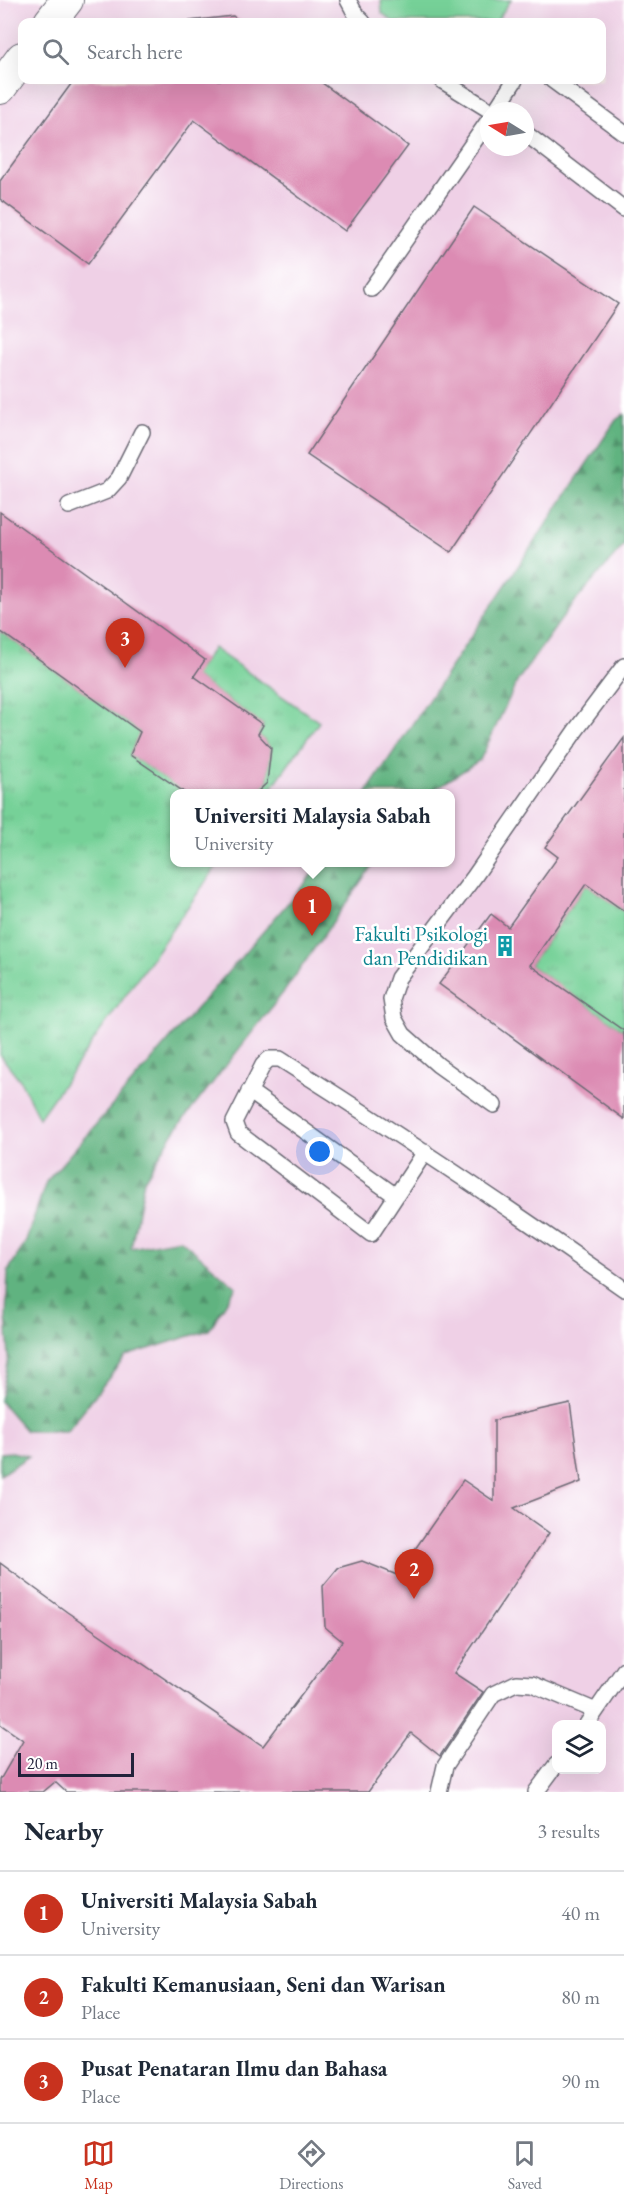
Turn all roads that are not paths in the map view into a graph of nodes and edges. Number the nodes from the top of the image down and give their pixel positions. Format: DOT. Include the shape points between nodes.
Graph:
graph roads {
  1 [pos="67,0"];
  2 [pos="348,0"];
  3 [pos="53,18"];
  4 [pos="359,18"];
  5 [pos="18,63"];
  6 [pos="448,84"];
  7 [pos="512,84"];
  8 [pos="557,84"];
  9 [pos="0,88"];
  10 [pos="499,102"];
  11 [pos="480,103"];
  12 [pos="480,133"];
  13 [pos="624,134"];
  14 [pos="534,140"];
  15 [pos="624,209"];
  16 [pos="371,289"];
  17 [pos="142,432"];
  18 [pos="69,506"];
  19 [pos="624,666"];
  20 [pos="249,1091"];
  21 [pos="494,1105"];
  22 [pos="425,1152"];
  23 [pos="396,1196"];
  24 [pos="624,1289"];
  25 [pos="624,1670"];
  26 [pos="596,1711"];
  27 [pos="590,1720"];
  28 [pos="552,1770"];
  29 [pos="439,1792"];
  30 [pos="536,1792"];
  1 -- 3 [label="street"];
  2 -- 4 [label="lane"];
  5 -- 9 [label="street"];
  6 -- 11 [label="lane"];
  7 -- 10 [label="lane"];
  8 -- 13 [label="lane"];
  12 -- 16 [label="lane"];
  14 -- 15 [label="lane"];
  17 -- 18 [label="lane" via="119,478 107,491"];
  19 -- 21 [label="lane" via="398,978 391,999 394,1018 403,1034"];
  20 -- 22 [label="lane" via="263,1065 269,1059 280,1059"];
  20 -- 23 [label="lane"];
  20 -- 23 [label="lane" via="234,1122 238,1133 371,1234"];
  22 -- 23 [label="lane"];
  22 -- 24 [label="lane"];
  25 -- 26 [label="lane"];
  26 -- 27 [label="lane"];
  26 -- 29 [label="lane" via="532,1684 516,1683 494,1694 445,1766"];
  28 -- 30 [label="lane"];
}
